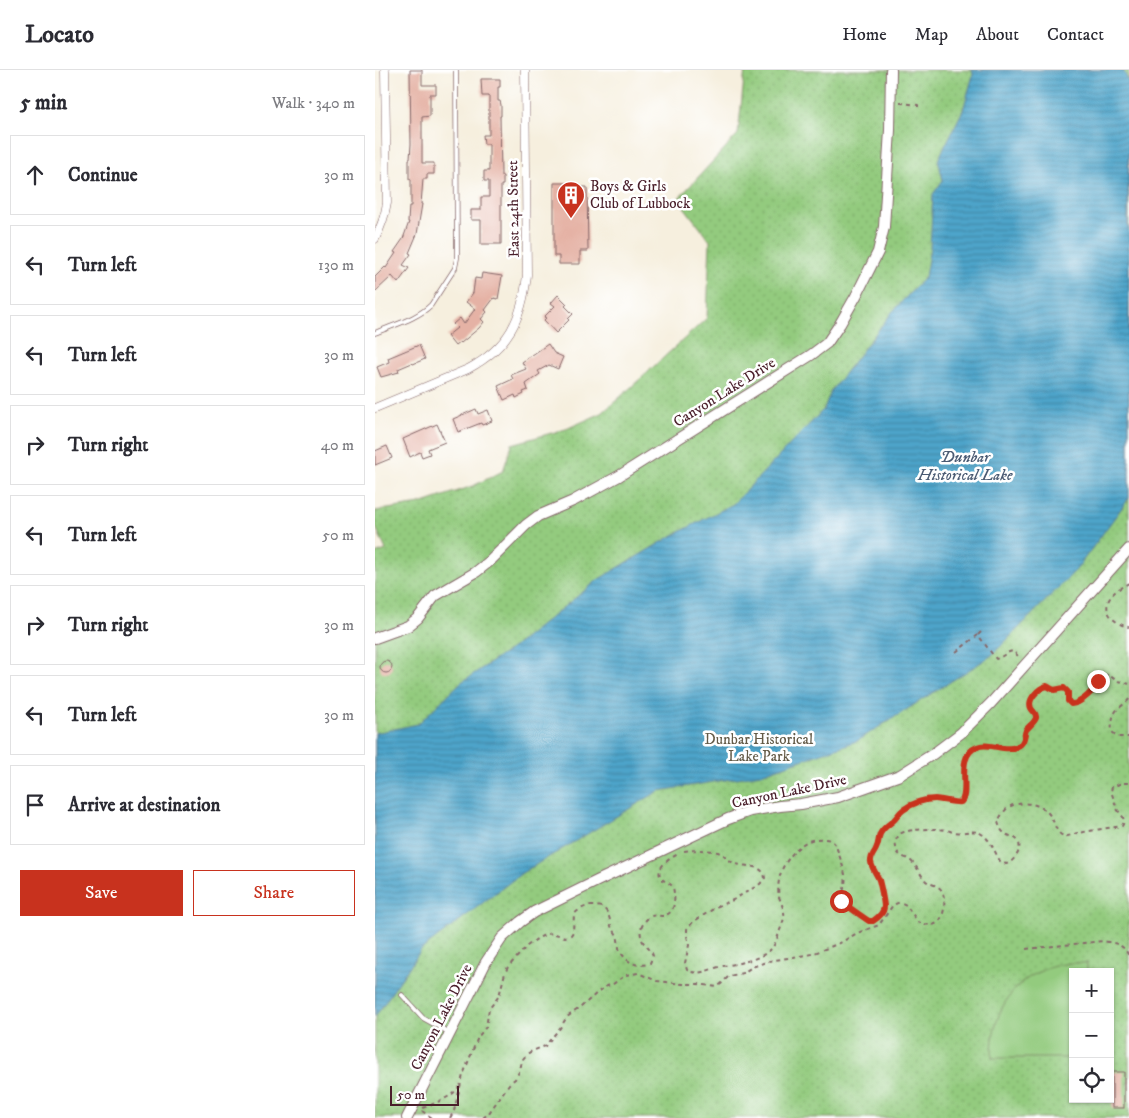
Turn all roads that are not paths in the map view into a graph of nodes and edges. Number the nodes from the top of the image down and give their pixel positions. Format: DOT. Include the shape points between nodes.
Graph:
graph roads {
  1 [pos="385,70"];
  2 [pos="456,70"];
  3 [pos="525,70"];
  4 [pos="891,70"];
  5 [pos="375,238"];
  6 [pos="375,332"];
  7 [pos="375,408"];
  8 [pos="1129,549"];
  9 [pos="375,638"];
  10 [pos="402,995"];
  11 [pos="450,1033"];
  12 [pos="407,1118"];
  1 -- 5 [label="street" via="387,203"];
  2 -- 6 [label="lane" via="455,268 426,310"];
  3 -- 7 [label="street, East 24th Street" via="527,275 523,302 512,330 483,361"];
  4 -- 9 [label="street, Canyon Lake Drive" via="884,227 878,252 827,343 619,476 538,516 476,572 435,596 409,626"];
  8 -- 11 [label="street, Canyon Lake Drive" via="991,703 961,733 933,754 900,775 837,797 750,811 728,819 534,912 497,946"];
  10 -- 11 [label="lane" via="423,1018"];
  11 -- 12 [label="street, Canyon Lake Drive"];
}
